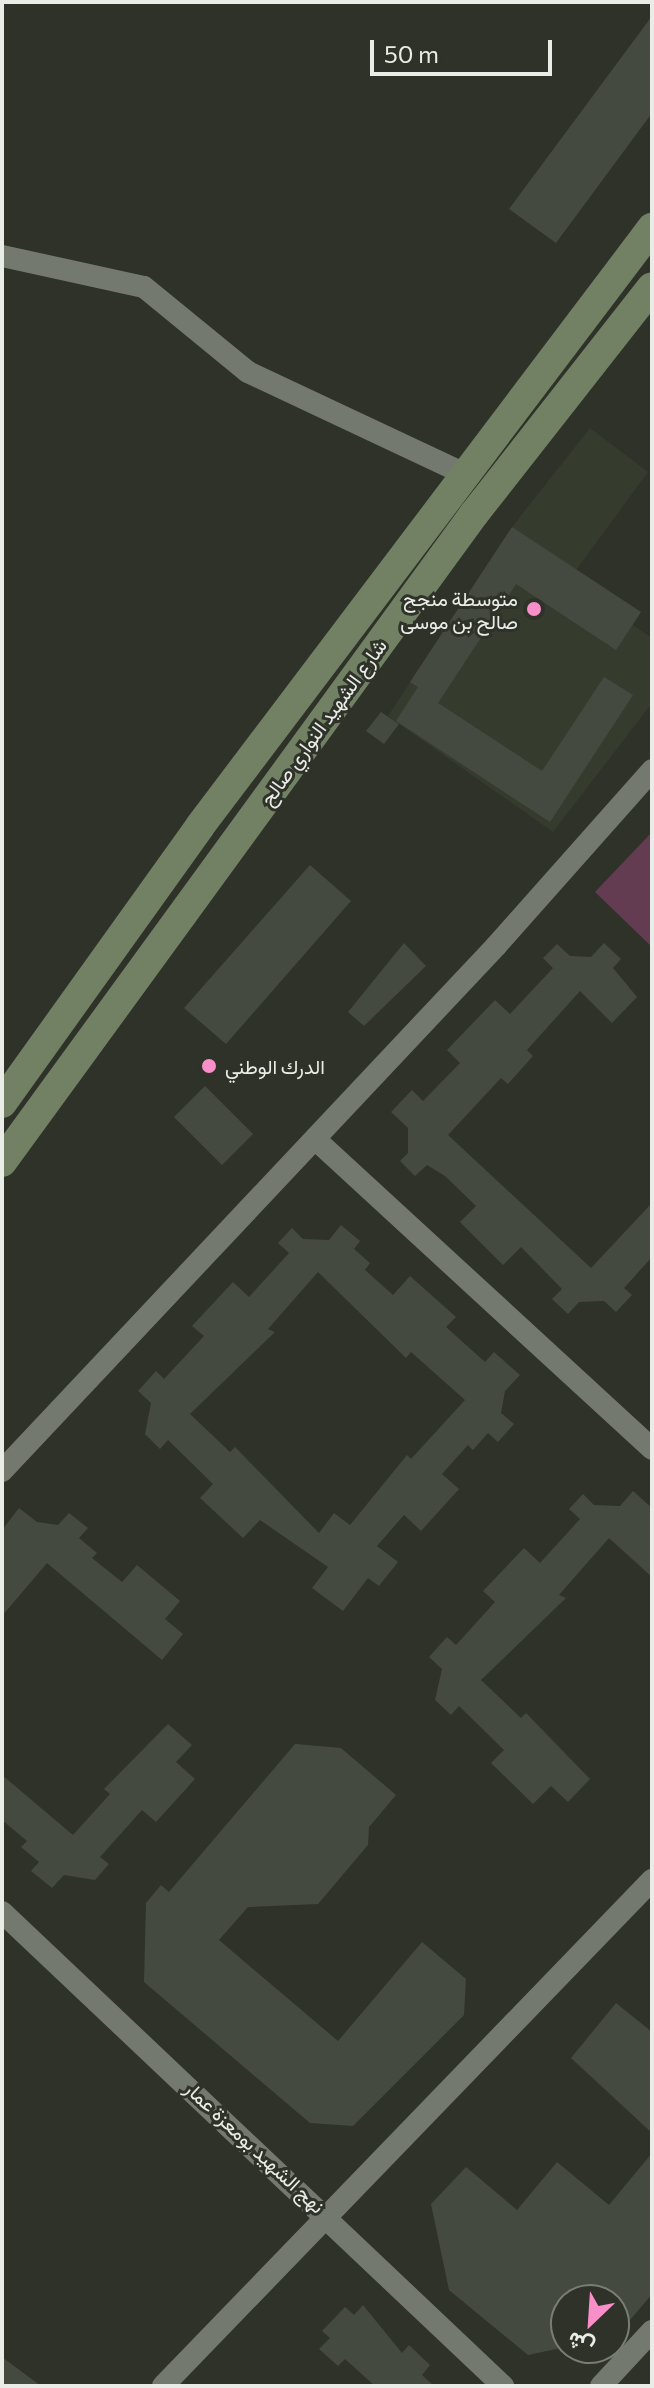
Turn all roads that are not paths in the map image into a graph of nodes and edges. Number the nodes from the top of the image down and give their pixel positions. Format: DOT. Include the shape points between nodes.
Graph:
graph roads {
  1 [pos="652,228"];
  2 [pos="2,256"];
  3 [pos="652,287"];
  4 [pos="467,475"];
  5 [pos="652,770"];
  6 [pos="2,1103"];
  7 [pos="315,1139"];
  8 [pos="2,1162"];
  9 [pos="652,1449"];
  10 [pos="2,1471"];
  11 [pos="652,1880"];
  12 [pos="2,1912"];
  13 [pos="327,2213"];
  14 [pos="652,2331"];
  15 [pos="163,2386"];
  16 [pos="503,2386"];
  17 [pos="601,2386"];
  1 -- 4 [label="street, شارع الشهيد النواري صالح"];
  2 -- 4 [label="street" via="134,282 248,372"];
  3 -- 8 [label="street, شارع الشهيد النواري صالح" via="474,514"];
  4 -- 6 [label="street, شارع الشهيد النواري صالح"];
  5 -- 7 [label="street"];
  7 -- 9 [label="street"];
  7 -- 10 [label="street"];
  11 -- 13 [label="street"];
  12 -- 13 [label="street, نهج الشهيد بومعزة عمار"];
  13 -- 15 [label="street"];
  13 -- 16 [label="street, نهج الشهيد بومعزة عمار"];
  14 -- 17 [label="street"];
}
